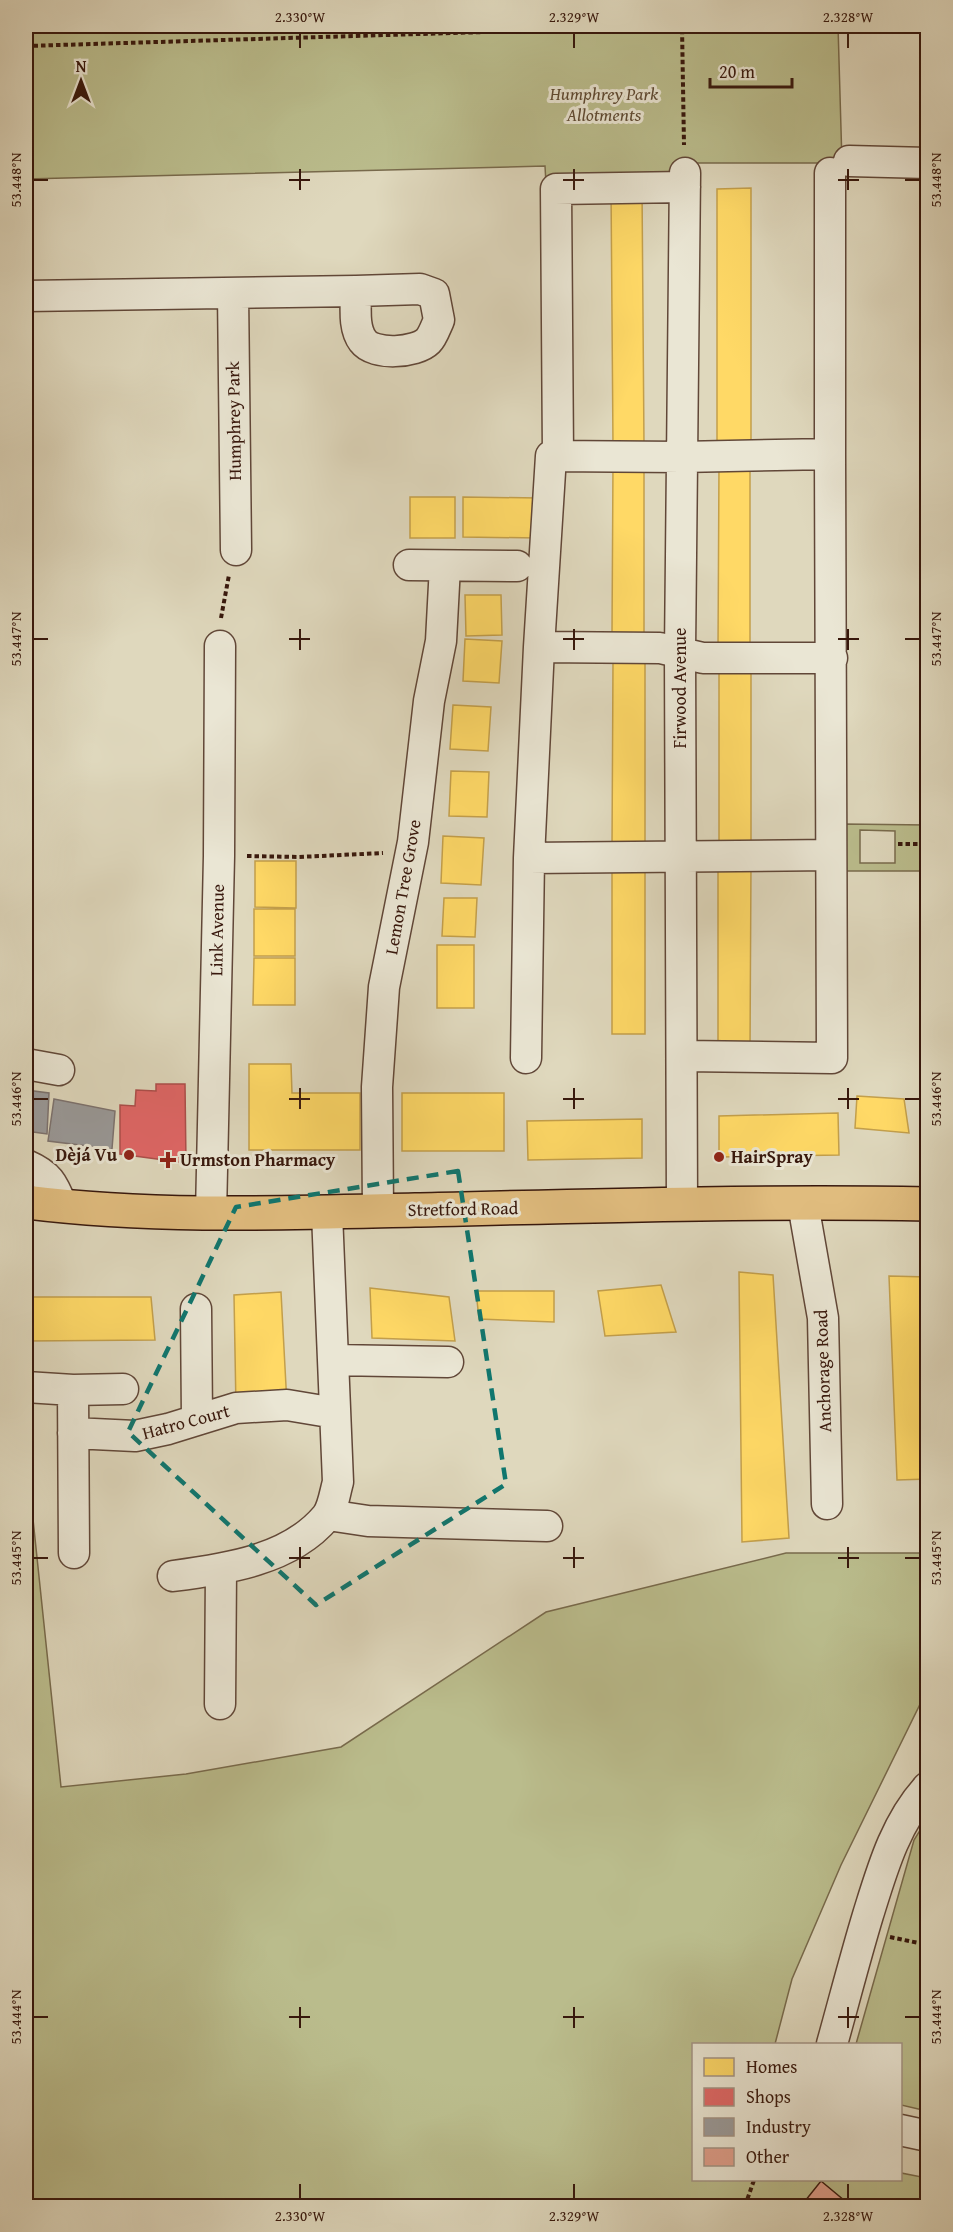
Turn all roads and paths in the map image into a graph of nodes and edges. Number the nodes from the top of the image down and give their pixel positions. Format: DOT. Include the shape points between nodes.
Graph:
graph roads {
  1 [pos="682,26"];
  2 [pos="699,26"];
  3 [pos="26,46"];
  4 [pos="927,163"];
  5 [pos="685,180"];
  6 [pos="356,291"];
  7 [pos="233,293"];
  8 [pos="26,296"];
  9 [pos="830,454"];
  10 [pos="558,456"];
  11 [pos="681,457"];
  12 [pos="236,550"];
  13 [pos="410,565"];
  14 [pos="445,566"];
  15 [pos="517,566"];
  16 [pos="220,646"];
  17 [pos="539,646"];
  18 [pos="680,652"];
  19 [pos="832,658"];
  20 [pos="898,844"];
  21 [pos="927,844"];
  22 [pos="387,853"];
  23 [pos="831,855"];
  24 [pos="219,856"];
  25 [pos="681,856"];
  26 [pos="529,858"];
  27 [pos="683,1056"];
  28 [pos="526,1058"];
  29 [pos="26,1065"];
  30 [pos="59,1070"];
  31 [pos="26,1165"];
  32 [pos="26,1202"];
  33 [pos="682,1204"];
  34 [pos="803,1204"];
  35 [pos="927,1204"];
  36 [pos="62,1206"];
  37 [pos="378,1211"];
  38 [pos="327,1213"];
  39 [pos="211,1214"];
  40 [pos="196,1309"];
  41 [pos="333,1360"];
  42 [pos="448,1362"];
  43 [pos="26,1387"];
  44 [pos="123,1389"];
  45 [pos="73,1390"];
  46 [pos="335,1413"];
  47 [pos="197,1419"];
  48 [pos="73,1433"];
  49 [pos="827,1504"];
  50 [pos="328,1515"];
  51 [pos="547,1526"];
  52 [pos="74,1553"];
  53 [pos="221,1569"];
  54 [pos="173,1576"];
  55 [pos="220,1704"];
  56 [pos="927,1787"];
  57 [pos="863,1931"];
  58 [pos="927,1945"];
  59 [pos="832,2043"];
  60 [pos="902,2130"];
  61 [pos="927,2136"];
  62 [pos="754,2181"];
  63 [pos="745,2206"];
  1 -- 2 [label="path"];
  1 -- 3 [label="path"];
  1 -- 5 [label="path"];
  4 -- 9 [label="street" via="840,167"];
  5 -- 10 [label="street" via="556,189"];
  5 -- 11 [label="street, Firwood Avenue"];
  6 -- 7 [label="street"];
  7 -- 8 [label="street"];
  7 -- 12 [label="street, Humphrey Park"];
  9 -- 11 [label="street"];
  9 -- 19 [label="street"];
  10 -- 11 [label="street"];
  10 -- 17 [label="street" via="551,456"];
  11 -- 18 [label="street, Firwood Avenue"];
  12 -- 16 [label="path" via="220,623"];
  13 -- 14 [label="street"];
  14 -- 15 [label="street"];
  14 -- 37 [label="street, Lemon Tree Grove" via="441,642 429,701 413,842 384,987 377,1087"];
  16 -- 24 [label="street, Link Avenue"];
  17 -- 18 [label="street" via="660,648"];
  17 -- 26 [label="street"];
  18 -- 19 [label="street" via="704,658"];
  18 -- 25 [label="street, Firwood Avenue"];
  19 -- 23 [label="street"];
  20 -- 21 [label="path"];
  22 -- 24 [label="path"];
  23 -- 25 [label="street"];
  23 -- 27 [label="street" via="832,1058"];
  24 -- 39 [label="street, Link Avenue"];
  25 -- 26 [label="street"];
  25 -- 27 [label="street, Firwood Avenue"];
  26 -- 28 [label="street"];
  27 -- 33 [label="street, Firwood Avenue"];
  29 -- 30 [label="street"];
  31 -- 36 [label="street" via="53,1183"];
  32 -- 36 [label="main road, Stretford Road"];
  33 -- 34 [label="main road, Stretford Road"];
  33 -- 37 [label="main road, Stretford Road"];
  34 -- 35 [label="main road, Stretford Road"];
  34 -- 49 [label="street, Anchorage Road" via="823,1318"];
  36 -- 39 [label="main road, Stretford Road"];
  37 -- 38 [label="main road, Stretford Road"];
  38 -- 39 [label="main road, Stretford Road"];
  38 -- 41 [label="street"];
  40 -- 47 [label="street"];
  41 -- 42 [label="street"];
  41 -- 46 [label="street"];
  43 -- 45 [label="street"];
  44 -- 45 [label="street"];
  45 -- 48 [label="street"];
  46 -- 47 [label="street, Hatro Court" via="287,1405 236,1408"];
  46 -- 50 [label="street" via="338,1482"];
  47 -- 48 [label="street, Hatro Court" via="135,1436"];
  48 -- 52 [label="street"];
  50 -- 51 [label="street" via="368,1521"];
  50 -- 53 [label="street" via="305,1536 279,1551"];
  53 -- 54 [label="street"];
  53 -- 55 [label="street"];
  56 -- 57 [label="street" via="897,1832"];
  57 -- 58 [label="path"];
  57 -- 59 [label="street"];
  60 -- 61 [label="street"];
  62 -- 63 [label="path"];
}
